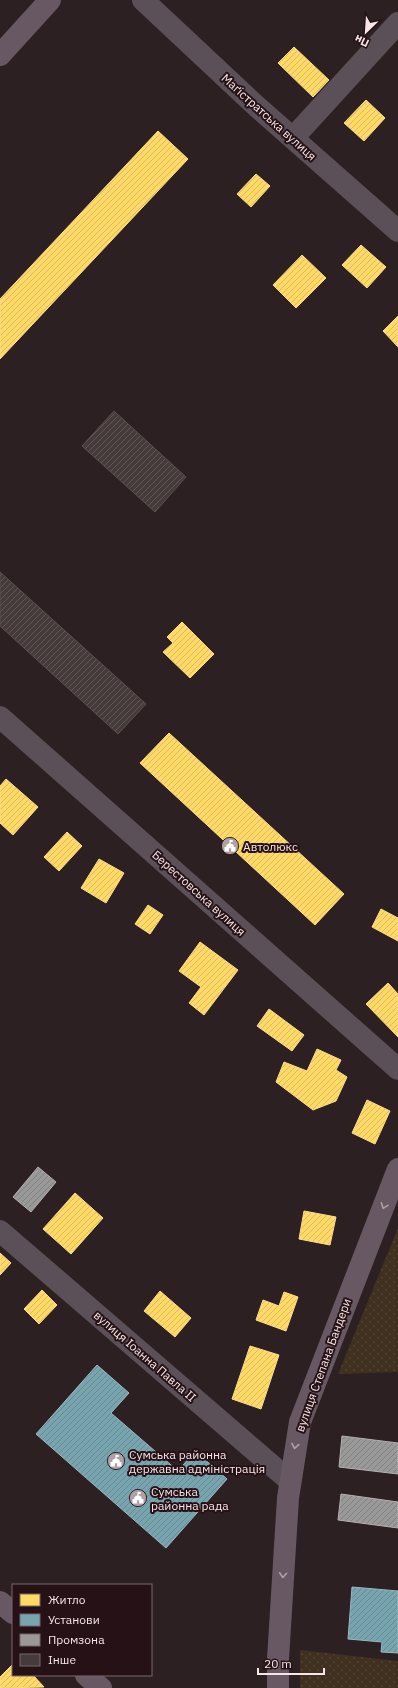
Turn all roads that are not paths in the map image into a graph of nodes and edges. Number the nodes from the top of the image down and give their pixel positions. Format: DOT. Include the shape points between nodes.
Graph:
graph roads {
  1 [pos="50,0"];
  2 [pos="143,0"];
  3 [pos="398,23"];
  4 [pos="0,55"];
  5 [pos="293,138"];
  6 [pos="398,231"];
  7 [pos="0,717"];
  8 [pos="398,1069"];
  9 [pos="398,1169"];
  10 [pos="0,1232"];
  11 [pos="290,1481"];
  12 [pos="0,1602"];
  13 [pos="12,1612"];
  14 [pos="87,1676"];
  15 [pos="101,1688"];
  16 [pos="278,1688"];
  1 -- 4 [label="main road"];
  2 -- 5 [label="street, Маґістратська вулиця"];
  3 -- 5 [label="street"];
  5 -- 6 [label="street, Маґістратська вулиця"];
  7 -- 8 [label="street, Берестовська вулиця"];
  9 -- 11 [label="main road, вулиця Степана Бандери, one-way" via="300,1422"];
  10 -- 11 [label="street, вулиця Іоанна Павла II"];
  11 -- 16 [label="main road, вулиця Степана Бандери, one-way"];
  12 -- 13 [label="main road"];
  14 -- 15 [label="main road"];
}
